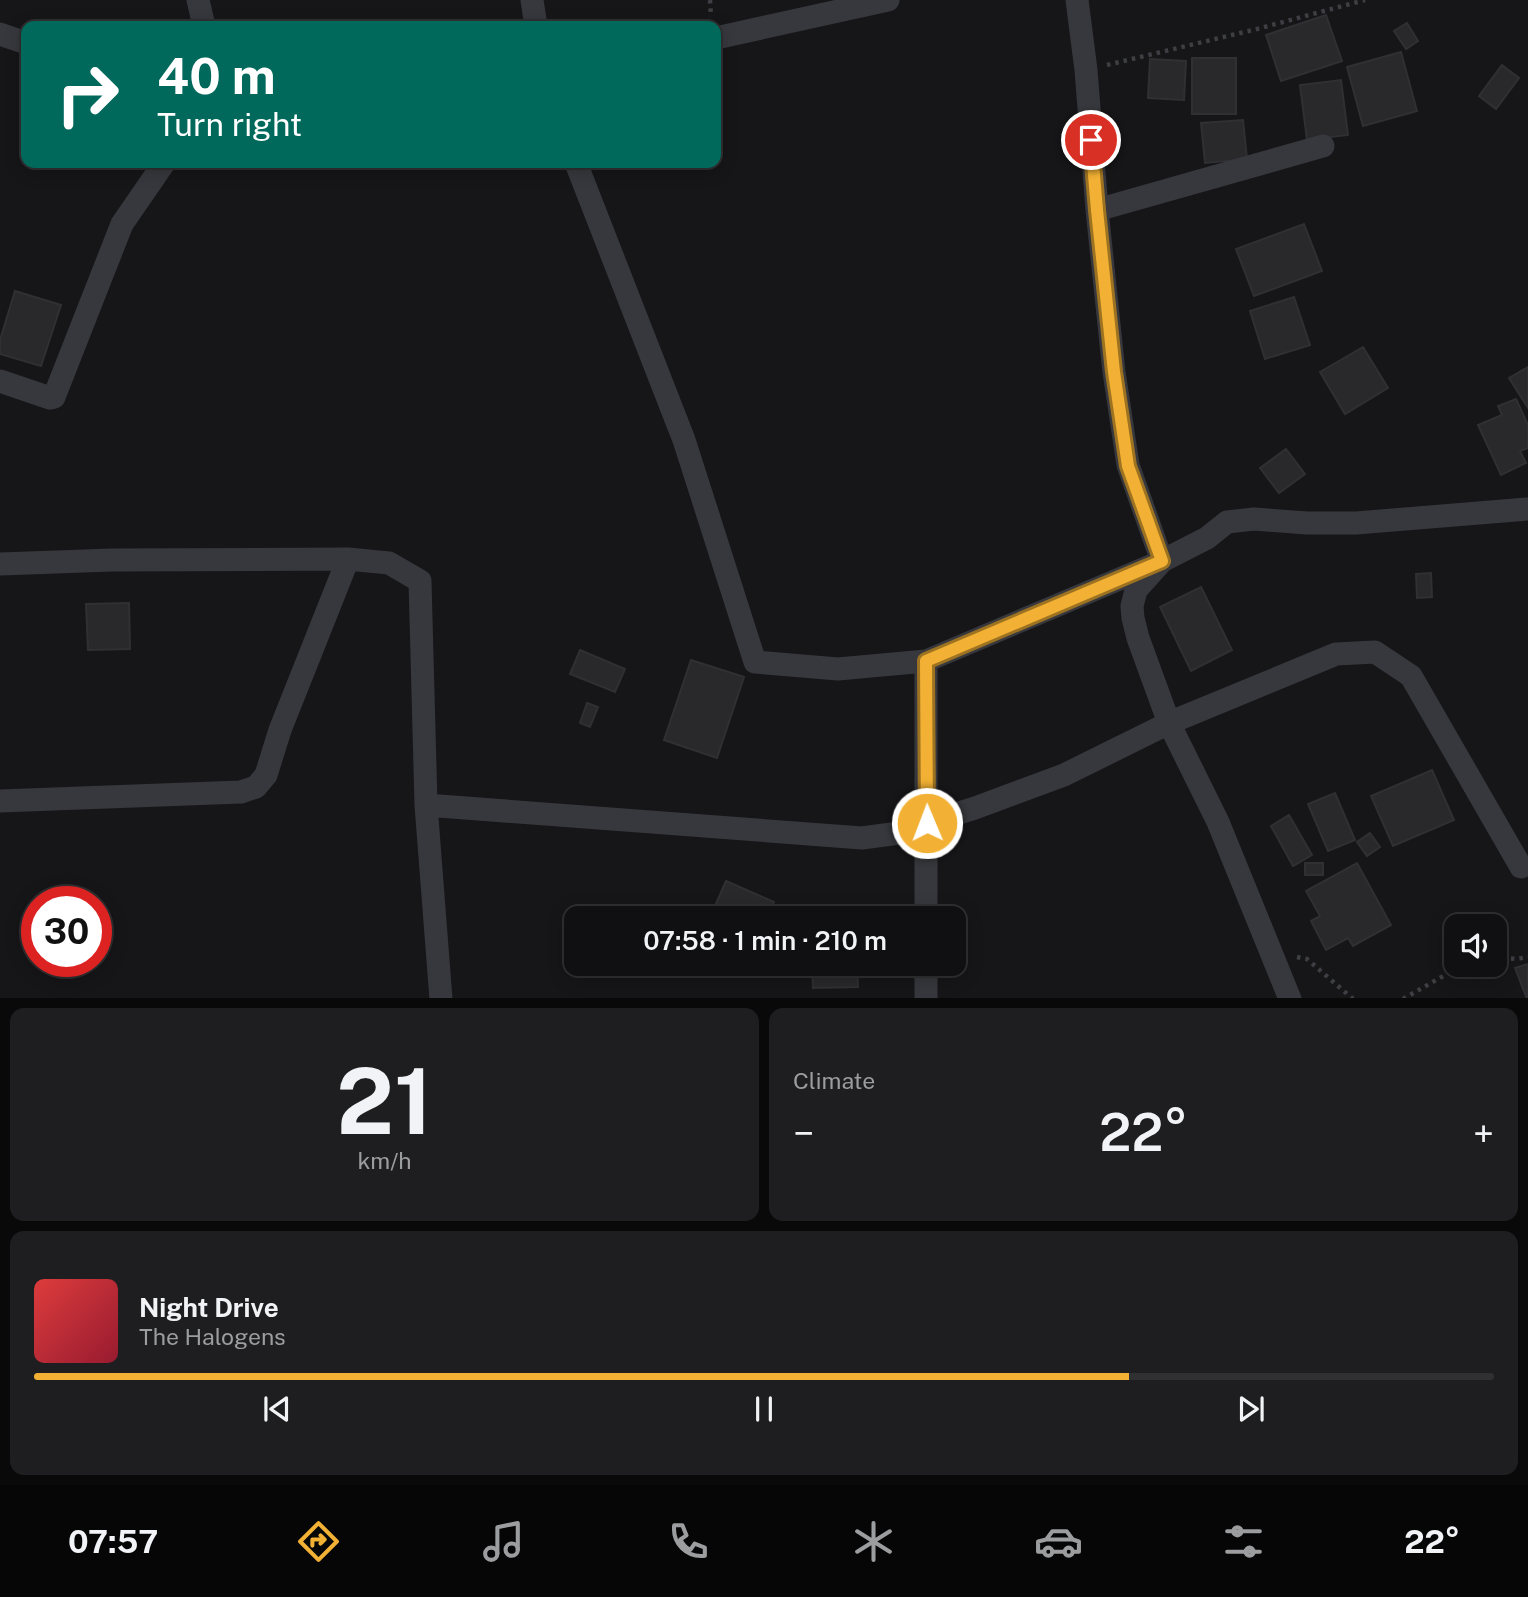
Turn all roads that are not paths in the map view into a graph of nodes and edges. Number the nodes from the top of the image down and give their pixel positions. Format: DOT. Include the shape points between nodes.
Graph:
graph roads {
  1 [pos="198,0"];
  2 [pos="532,0"];
  3 [pos="888,0"];
  4 [pos="1077,0"];
  5 [pos="203,21"];
  6 [pos="535,21"];
  7 [pos="0,34"];
  8 [pos="721,37"];
  9 [pos="21,41"];
  10 [pos="1323,146"];
  11 [pos="161,168"];
  12 [pos="578,168"];
  13 [pos="1097,210"];
  14 [pos="0,381"];
  15 [pos="1528,509"];
  16 [pos="348,559"];
  17 [pos="1162,561"];
  18 [pos="0,564"];
  19 [pos="926,661"];
  20 [pos="1169,723"];
  21 [pos="0,802"];
  22 [pos="426,805"];
  23 [pos="927,823"];
  24 [pos="1521,867"];
  25 [pos="926,906"];
  26 [pos="926,976"];
  27 [pos="441,998"];
  28 [pos="926,998"];
  29 [pos="1290,998"];
  1 -- 5 [label="street"];
  2 -- 6 [label="street"];
  3 -- 8 [label="street"];
  4 -- 13 [label="street"];
  7 -- 9 [label="street"];
  10 -- 13 [label="street"];
  11 -- 14 [label="street" via="122,224 54,397"];
  12 -- 19 [label="street" via="684,440 755,662 838,669"];
  13 -- 17 [label="street" via="1128,466"];
  15 -- 17 [label="street" via="1356,523 1227,522"];
  16 -- 18 [label="street"];
  16 -- 21 [label="street" via="280,730 267,775 256,788"];
  16 -- 22 [label="street" via="389,563 420,581"];
  17 -- 19 [label="street"];
  17 -- 20 [label="street" via="1136,590 1132,606 1138,638"];
  19 -- 23 [label="street"];
  20 -- 23 [label="street" via="1064,775"];
  20 -- 24 [label="street" via="1336,654 1375,652 1411,676"];
  20 -- 29 [label="street" via="1218,822"];
  22 -- 23 [label="street" via="862,838"];
  22 -- 27 [label="street"];
  23 -- 25 [label="street"];
  26 -- 28 [label="street"];
}
